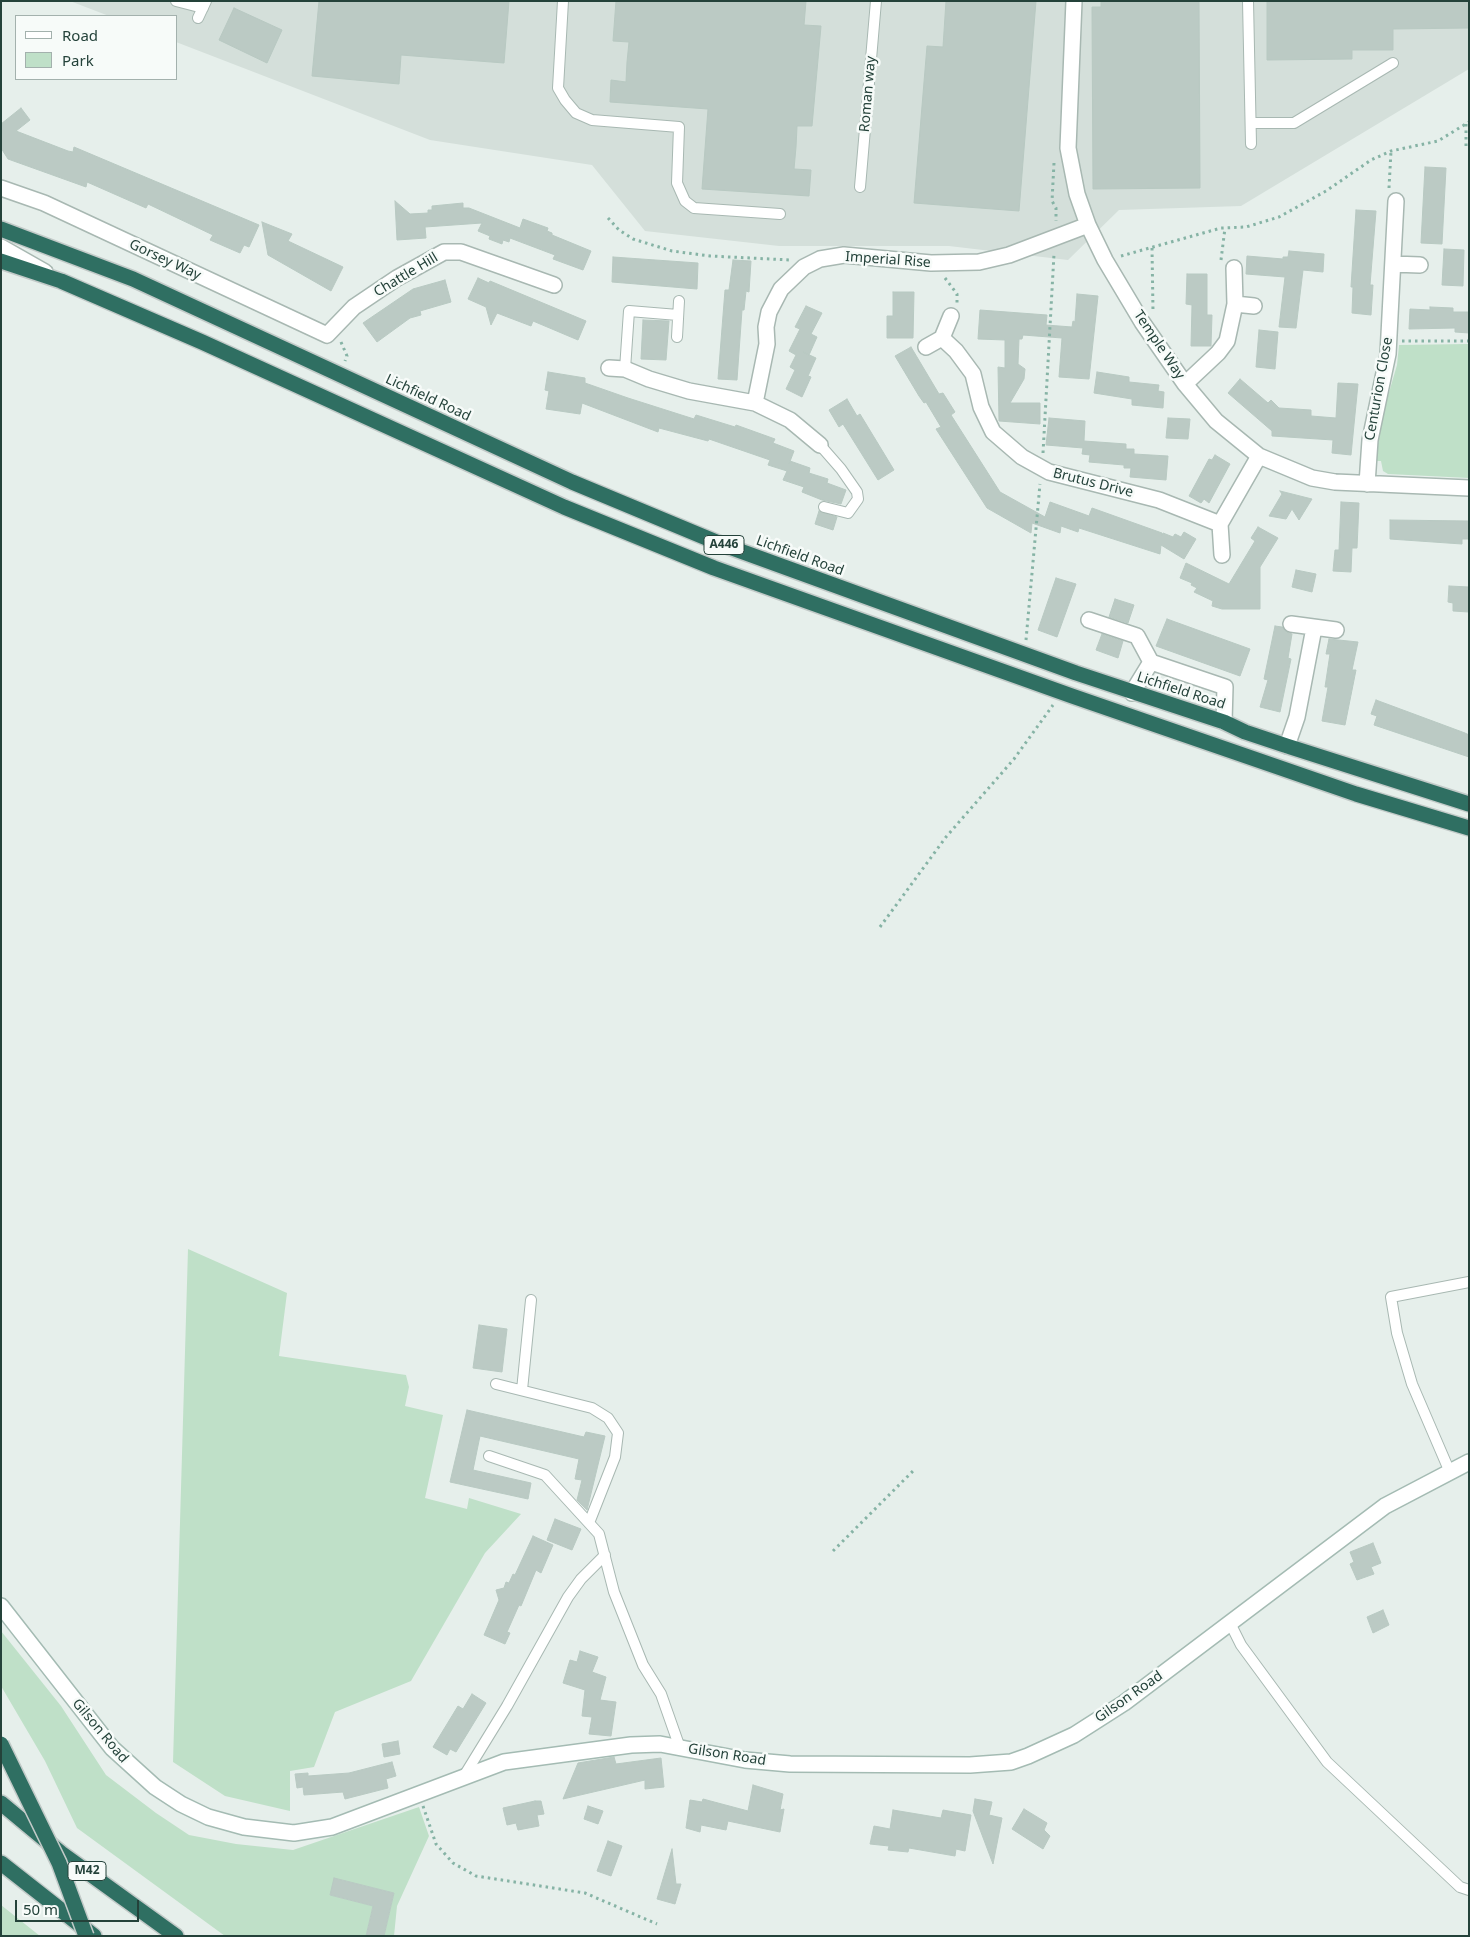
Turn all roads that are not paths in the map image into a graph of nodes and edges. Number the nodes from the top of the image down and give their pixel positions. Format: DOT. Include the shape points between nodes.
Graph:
graph roads {
  1 [pos="176,1"];
  2 [pos="563,1"];
  3 [pos="876,1"];
  4 [pos="1074,1"];
  5 [pos="1248,1"];
  6 [pos="205,5"];
  7 [pos="198,18"];
  8 [pos="1393,63"];
  9 [pos="1251,123"];
  10 [pos="1251,144"];
  11 [pos="1,188"];
  12 [pos="860,188"];
  13 [pos="1396,201"];
  14 [pos="780,214"];
  15 [pos="1088,225"];
  16 [pos="1,229"];
  17 [pos="1,247"];
  18 [pos="1,261"];
  19 [pos="1393,264"];
  20 [pos="1420,265"];
  21 [pos="1234,268"];
  22 [pos="61,281"];
  23 [pos="554,285"];
  24 [pos="679,300"];
  25 [pos="1235,304"];
  26 [pos="1254,306"];
  27 [pos="678,314"];
  28 [pos="951,316"];
  29 [pos="330,332"];
  30 [pos="677,337"];
  31 [pos="942,338"];
  32 [pos="926,347"];
  33 [pos="609,368"];
  34 [pos="625,369"];
  35 [pos="1186,384"];
  36 [pos="755,403"];
  37 [pos="820,445"];
  38 [pos="1259,456"];
  39 [pos="1367,484"];
  40 [pos="1469,488"];
  41 [pos="824,508"];
  42 [pos="1220,524"];
  43 [pos="1222,555"];
  44 [pos="1089,620"];
  45 [pos="1291,624"];
  46 [pos="1314,628"];
  47 [pos="1336,630"];
  48 [pos="1152,662"];
  49 [pos="1132,693"];
  50 [pos="1224,722"];
  51 [pos="1286,746"];
  52 [pos="1469,804"];
  53 [pos="1469,828"];
  54 [pos="1469,1282"];
  55 [pos="531,1300"];
  56 [pos="496,1384"];
  57 [pos="522,1390"];
  58 [pos="489,1456"];
  59 [pos="1469,1462"];
  60 [pos="1449,1470"];
  61 [pos="589,1523"];
  62 [pos="605,1555"];
  63 [pos="1,1606"];
  64 [pos="1230,1623"];
  65 [pos="1,1744"];
  66 [pos="680,1748"];
  67 [pos="464,1776"];
  68 [pos="1,1803"];
  69 [pos="1,1863"];
  70 [pos="1469,1890"];
  71 [pos="86,1936"];
  72 [pos="94,1936"];
  73 [pos="176,1936"];
  1 -- 6 [label="lane"];
  2 -- 14 [label="lane" via="558,88 576,113 592,120 679,127 677,183 685,201 694,208"];
  3 -- 12 [label="lane, Roman way"];
  4 -- 15 [label="street, Temple Way" via="1068,148 1077,194"];
  5 -- 9 [label="lane"];
  6 -- 7 [label="lane"];
  8 -- 9 [label="lane" via="1294,123"];
  9 -- 10 [label="lane"];
  11 -- 29 [label="street, Gorsey Way" via="44,203"];
  13 -- 19 [label="street, Centurion Close"];
  15 -- 35 [label="street, Temple Way" via="1142,322"];
  15 -- 36 [label="street, Imperial Rise" via="993,260 968,264 844,255 820,259 804,267 781,289 769,312 767,344"];
  16 -- 49 [label="highway, Lichfield Road / A446" via="133,279 572,482 721,544"];
  17 -- 22 [label="street"];
  18 -- 22 [label="highway, A446"];
  19 -- 20 [label="street"];
  19 -- 39 [label="street, Centurion Close" via="1389,341 1370,440"];
  21 -- 25 [label="street"];
  22 -- 53 [label="highway, A446" via="564,507 714,568 1356,794"];
  23 -- 29 [label="street, Chattle Hill" via="461,252 444,252 354,307"];
  24 -- 27 [label="lane"];
  25 -- 26 [label="street"];
  25 -- 35 [label="street" via="1227,341"];
  27 -- 30 [label="lane"];
  27 -- 34 [label="lane" via="629,312"];
  28 -- 31 [label="street"];
  31 -- 32 [label="street"];
  31 -- 42 [label="street, Brutus Drive" via="973,374 981,406 993,432 1022,457 1042,469 1068,478 1159,500"];
  33 -- 34 [label="street"];
  34 -- 36 [label="street" via="689,391"];
  35 -- 38 [label="street, Temple Way" via="1216,421"];
  36 -- 37 [label="street" via="790,420"];
  37 -- 41 [label="lane" via="841,469 857,492 858,499 848,513"];
  38 -- 39 [label="street, Temple Way" via="1312,478"];
  38 -- 42 [label="street"];
  39 -- 40 [label="street, Temple Way"];
  42 -- 43 [label="street"];
  44 -- 48 [label="street" via="1137,636"];
  45 -- 46 [label="street"];
  46 -- 47 [label="street"];
  46 -- 51 [label="street" via="1297,717"];
  48 -- 49 [label="street"];
  48 -- 50 [label="street" via="1225,687"];
  49 -- 50 [label="highway, Lichfield Road / A446"];
  50 -- 51 [label="highway, Lichfield Road / A446"];
  51 -- 52 [label="highway, Lichfield Road / A446"];
  54 -- 60 [label="lane" via="1391,1297 1397,1333 1412,1384"];
  55 -- 57 [label="lane"];
  56 -- 57 [label="lane"];
  57 -- 61 [label="lane" via="592,1408 608,1418 618,1433 615,1457"];
  58 -- 61 [label="lane" via="545,1475"];
  59 -- 60 [label="street, Gilson Road"];
  60 -- 64 [label="street, Gilson Road" via="1385,1506"];
  61 -- 62 [label="lane" via="599,1534"];
  62 -- 66 [label="lane" via="614,1592 643,1665 661,1694"];
  62 -- 67 [label="lane" via="568,1597"];
  63 -- 67 [label="street, Gilson Road" via="112,1748 155,1787 208,1817 244,1827 294,1832 332,1827"];
  64 -- 66 [label="street, Gilson Road" via="1124,1703 1088,1726 1011,1762 926,1766 790,1764 745,1760"];
  64 -- 70 [label="lane" via="1241,1645 1327,1762 1460,1887"];
  65 -- 71 [label="highway, bridge" via="59,1864"];
  66 -- 67 [label="street, Gilson Road" via="660,1744 632,1745 504,1762"];
  68 -- 73 [label="highway, M42" via="61,1853"];
  69 -- 72 [label="highway"];
}
